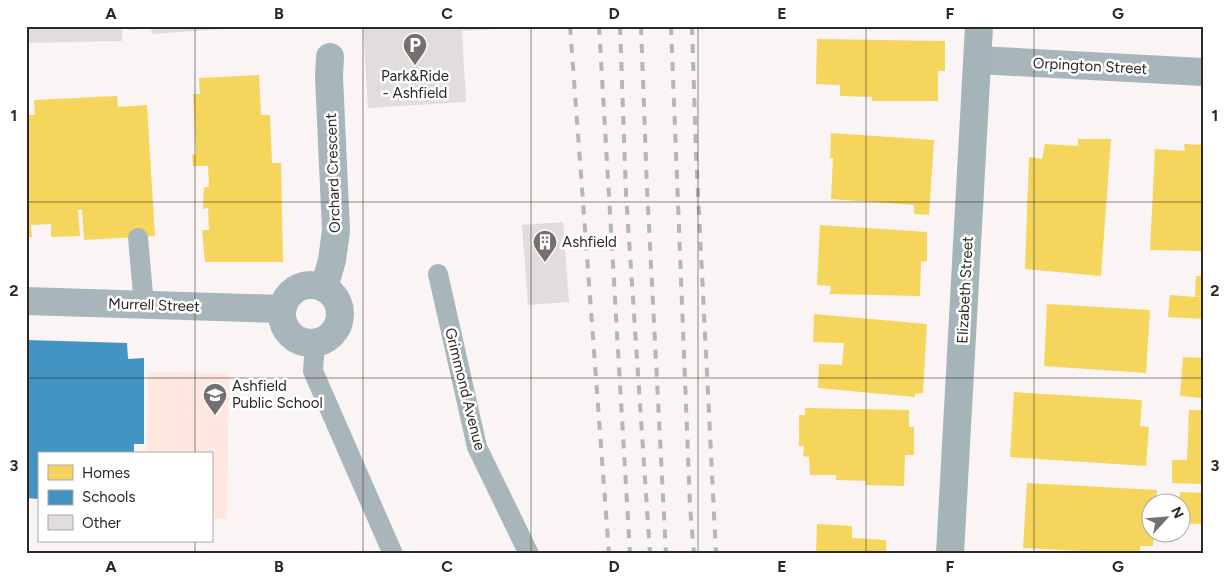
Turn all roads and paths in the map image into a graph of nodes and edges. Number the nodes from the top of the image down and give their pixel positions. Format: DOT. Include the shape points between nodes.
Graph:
graph roads {
  1 [pos="979,26"];
  2 [pos="330,57"];
  3 [pos="978,60"];
  4 [pos="1203,72"];
  5 [pos="138,238"];
  6 [pos="438,274"];
  7 [pos="324,288"];
  8 [pos="26,302"];
  9 [pos="144,305"];
  10 [pos="282,309"];
  11 [pos="315,343"];
  12 [pos="393,554"];
  13 [pos="529,554"];
  14 [pos="950,554"];
  1 -- 3 [label="main road, Elizabeth Street"];
  2 -- 7 [label="street, Orchard Crescent" via="336,232"];
  3 -- 4 [label="street, Orpington Street"];
  3 -- 14 [label="main road, Elizabeth Street"];
  5 -- 9 [label="lane"];
  6 -- 13 [label="lane, Grimmond Avenue" via="477,447"];
  7 -- 10 [label="street" via="306,284 297,287 284,300"];
  7 -- 11 [label="street" via="338,300 340,318 332,335"];
  8 -- 9 [label="street, Murrell Street"];
  9 -- 10 [label="street, Murrell Street"];
  10 -- 11 [label="street" via="284,327 290,334 297,340"];
  11 -- 12 [label="lane" via="313,371"];
}
